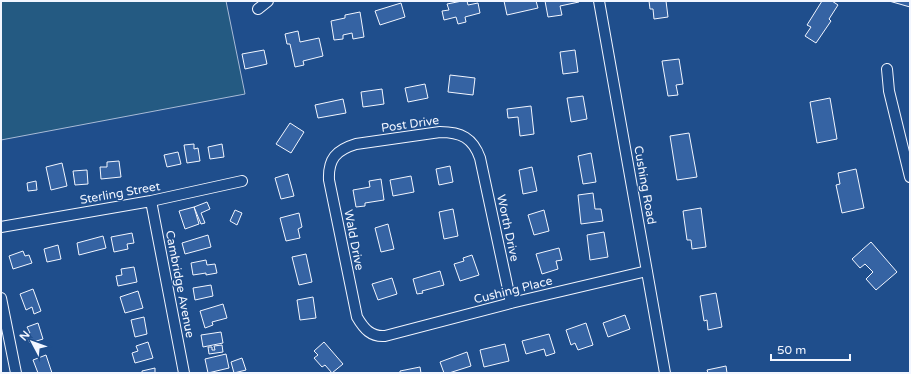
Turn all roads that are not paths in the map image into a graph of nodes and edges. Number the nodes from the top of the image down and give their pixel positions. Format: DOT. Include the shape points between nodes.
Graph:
graph roads {
  1 [pos="268,1"];
  2 [pos="599,1"];
  3 [pos="258,9"];
  4 [pos="888,69"];
  5 [pos="356,144"];
  6 [pos="480,158"];
  7 [pos="910,177"];
  8 [pos="242,181"];
  9 [pos="151,201"];
  10 [pos="1,227"];
  11 [pos="647,271"];
  12 [pos="1,298"];
  13 [pos="512,303"];
  14 [pos="385,336"];
  15 [pos="16,373"];
  16 [pos="184,373"];
  17 [pos="665,373"];
  1 -- 3 [label="street"];
  2 -- 11 [label="street, Cushing Road"];
  4 -- 7 [label="street" via="889,91"];
  5 -- 6 [label="street, Post Drive" via="452,132 469,140"];
  5 -- 14 [label="street, Wald Drive" via="337,153 331,161 328,170 329,180 357,317 366,331 373,335"];
  6 -- 13 [label="street, Worth Drive"];
  8 -- 9 [label="street, Sterling Street"];
  9 -- 10 [label="street, Sterling Street"];
  9 -- 16 [label="street, Cambridge Avenue"];
  11 -- 13 [label="street, Cushing Place"];
  11 -- 17 [label="street, Cushing Road"];
  12 -- 15 [label="street"];
  13 -- 14 [label="street, Cushing Place"];
}
